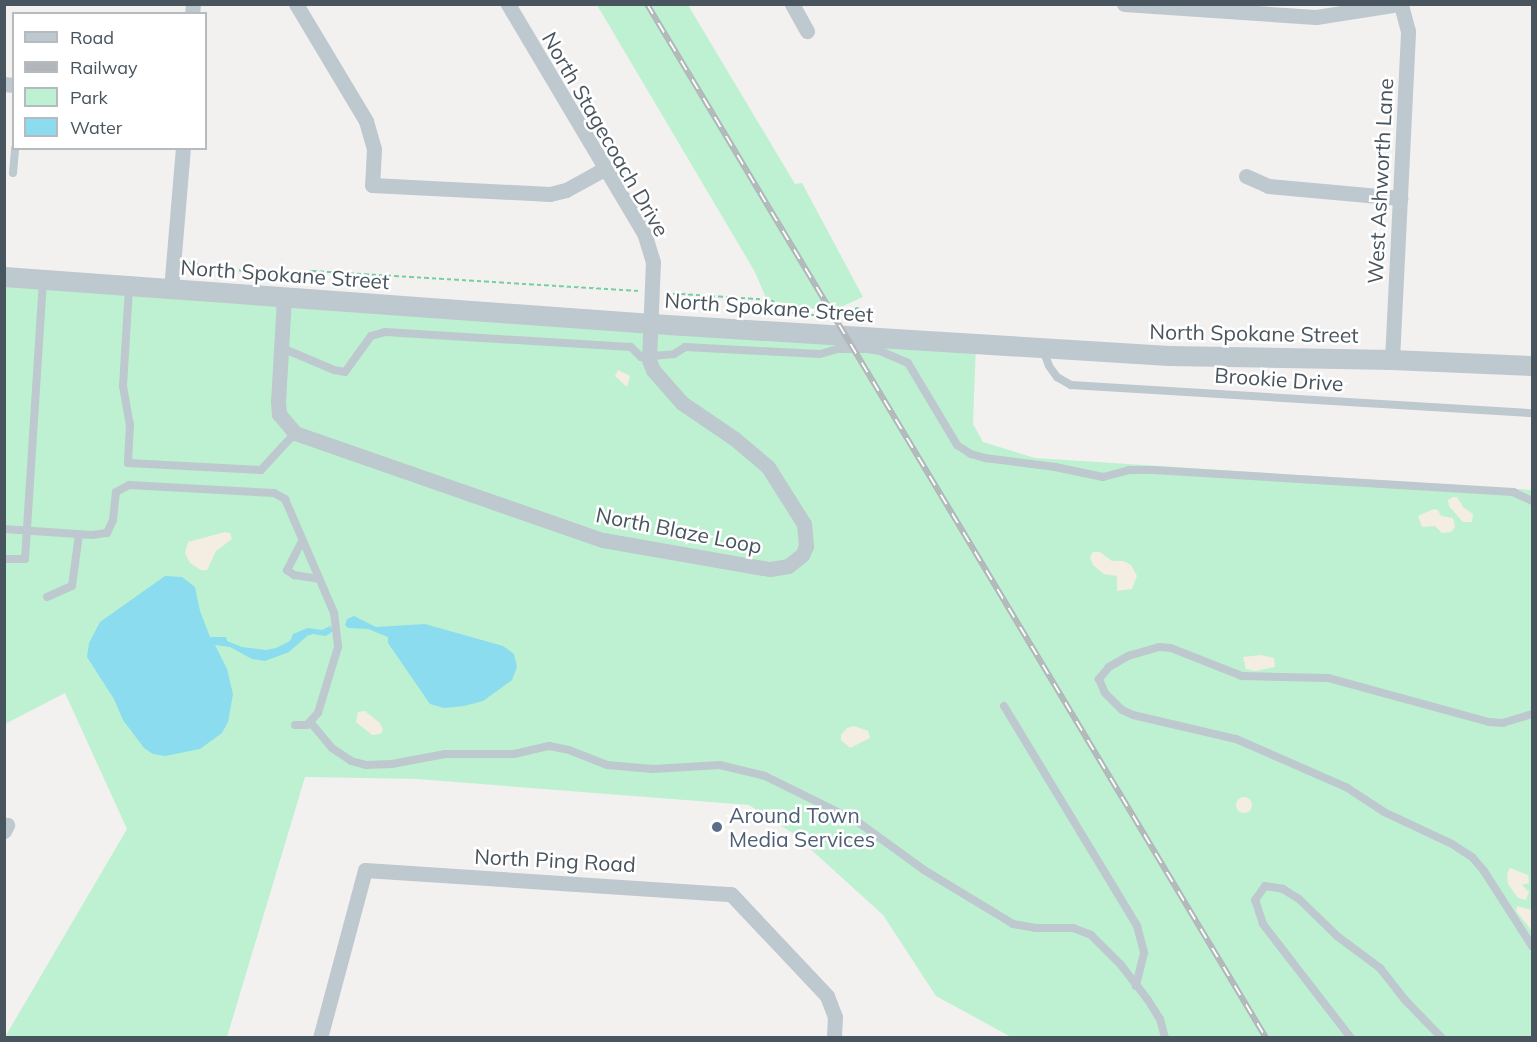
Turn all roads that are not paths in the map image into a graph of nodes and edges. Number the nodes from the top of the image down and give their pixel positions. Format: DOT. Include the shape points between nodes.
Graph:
graph roads {
  1 [pos="296,4"];
  2 [pos="508,4"];
  3 [pos="792,4"];
  4 [pos="1124,4"];
  5 [pos="1400,4"];
  6 [pos="807,31"];
  7 [pos="15,150"];
  8 [pos="183,150"];
  9 [pos="606,168"];
  10 [pos="13,173"];
  11 [pos="1246,176"];
  12 [pos="1400,198"];
  13 [pos="4,277"];
  14 [pos="43,280"];
  15 [pos="129,286"];
  16 [pos="171,290"];
  17 [pos="284,298"];
  18 [pos="652,324"];
  19 [pos="282,348"];
  20 [pos="1043,348"];
  21 [pos="650,356"];
  22 [pos="1392,360"];
  23 [pos="1533,366"];
  24 [pos="1533,413"];
  25 [pos="295,434"];
  26 [pos="1533,501"];
  27 [pos="4,529"];
  28 [pos="27,530"];
  29 [pos="79,534"];
  30 [pos="302,541"];
  31 [pos="4,559"];
  32 [pos="319,579"];
  33 [pos="47,597"];
  34 [pos="1004,706"];
  35 [pos="1533,714"];
  36 [pos="311,723"];
  37 [pos="295,725"];
  38 [pos="1533,946"];
  39 [pos="1136,986"];
  40 [pos="321,1038"];
  41 [pos="834,1038"];
  42 [pos="1165,1038"];
  43 [pos="1351,1038"];
  44 [pos="1442,1038"];
  1 -- 9 [label="street" via="366,121 374,149 372,185 550,194 566,190"];
  2 -- 9 [label="street, North Stagecoach Drive"];
  3 -- 6 [label="street"];
  4 -- 5 [label="street" via="1316,17"];
  5 -- 12 [label="street, West Ashworth Lane" via="1408,31"];
  7 -- 10 [label="lane"];
  8 -- 16 [label="street"];
  9 -- 18 [label="street, North Stagecoach Drive" via="645,235 653,262"];
  11 -- 12 [label="street" via="1268,186"];
  12 -- 22 [label="street, West Ashworth Lane"];
  13 -- 14 [label="street, North Spokane Street"];
  14 -- 15 [label="street, North Spokane Street"];
  14 -- 28 [label="lane"];
  15 -- 16 [label="street, North Spokane Street"];
  15 -- 25 [label="lane" via="123,386 130,424 128,463 261,470"];
  16 -- 17 [label="street, North Spokane Street"];
  17 -- 18 [label="street, North Spokane Street"];
  17 -- 19 [label="street"];
  18 -- 20 [label="street, North Spokane Street"];
  18 -- 21 [label="street"];
  19 -- 21 [label="lane" via="345,372 364,344 379,332 631,347 641,357"];
  19 -- 25 [label="street" via="279,414"];
  20 -- 22 [label="street, North Spokane Street" via="1169,356"];
  20 -- 24 [label="lane, Brookie Drive" via="1057,377 1071,385"];
  21 -- 25 [label="street, North Blaze Loop" via="653,370 682,403 768,467 804,524 806,546 796,561 770,569 603,540"];
  21 -- 26 [label="lane" via="674,354 685,347 820,354 852,348 880,351 911,366 938,417 962,449 985,458 1086,475 1102,477 1129,470 1153,470 1513,492"];
  22 -- 23 [label="street, North Spokane Street"];
  27 -- 28 [label="lane"];
  28 -- 29 [label="lane"];
  28 -- 31 [label="lane" via="25,559"];
  29 -- 30 [label="lane" via="106,533 113,520 116,492 129,485 274,493 285,499"];
  29 -- 33 [label="lane" via="72,586"];
  30 -- 32 [label="lane"];
  30 -- 32 [label="lane" via="287,570"];
  32 -- 36 [label="lane" via="334,613 338,647 322,706"];
  34 -- 39 [label="lane" via="1137,926 1144,953"];
  35 -- 38 [label="lane" via="1503,723 1489,722 1328,678 1242,676 1171,648 1159,647 1128,656 1099,679 1105,693 1122,710 1236,739 1346,787 1384,812 1452,844 1484,871"];
  36 -- 37 [label="lane"];
  36 -- 39 [label="lane" via="332,748 351,761 366,765 446,754 514,754 549,746 608,765 653,769 720,765 748,770 858,822 924,870 1013,924 1073,928 1091,935"];
  39 -- 42 [label="lane" via="1160,1019"];
  40 -- 41 [label="street, North Ping Road" via="365,870 731,894 827,996 836,1017"];
  43 -- 44 [label="lane" via="1263,924 1255,900 1265,886 1291,894 1380,968"];
}
